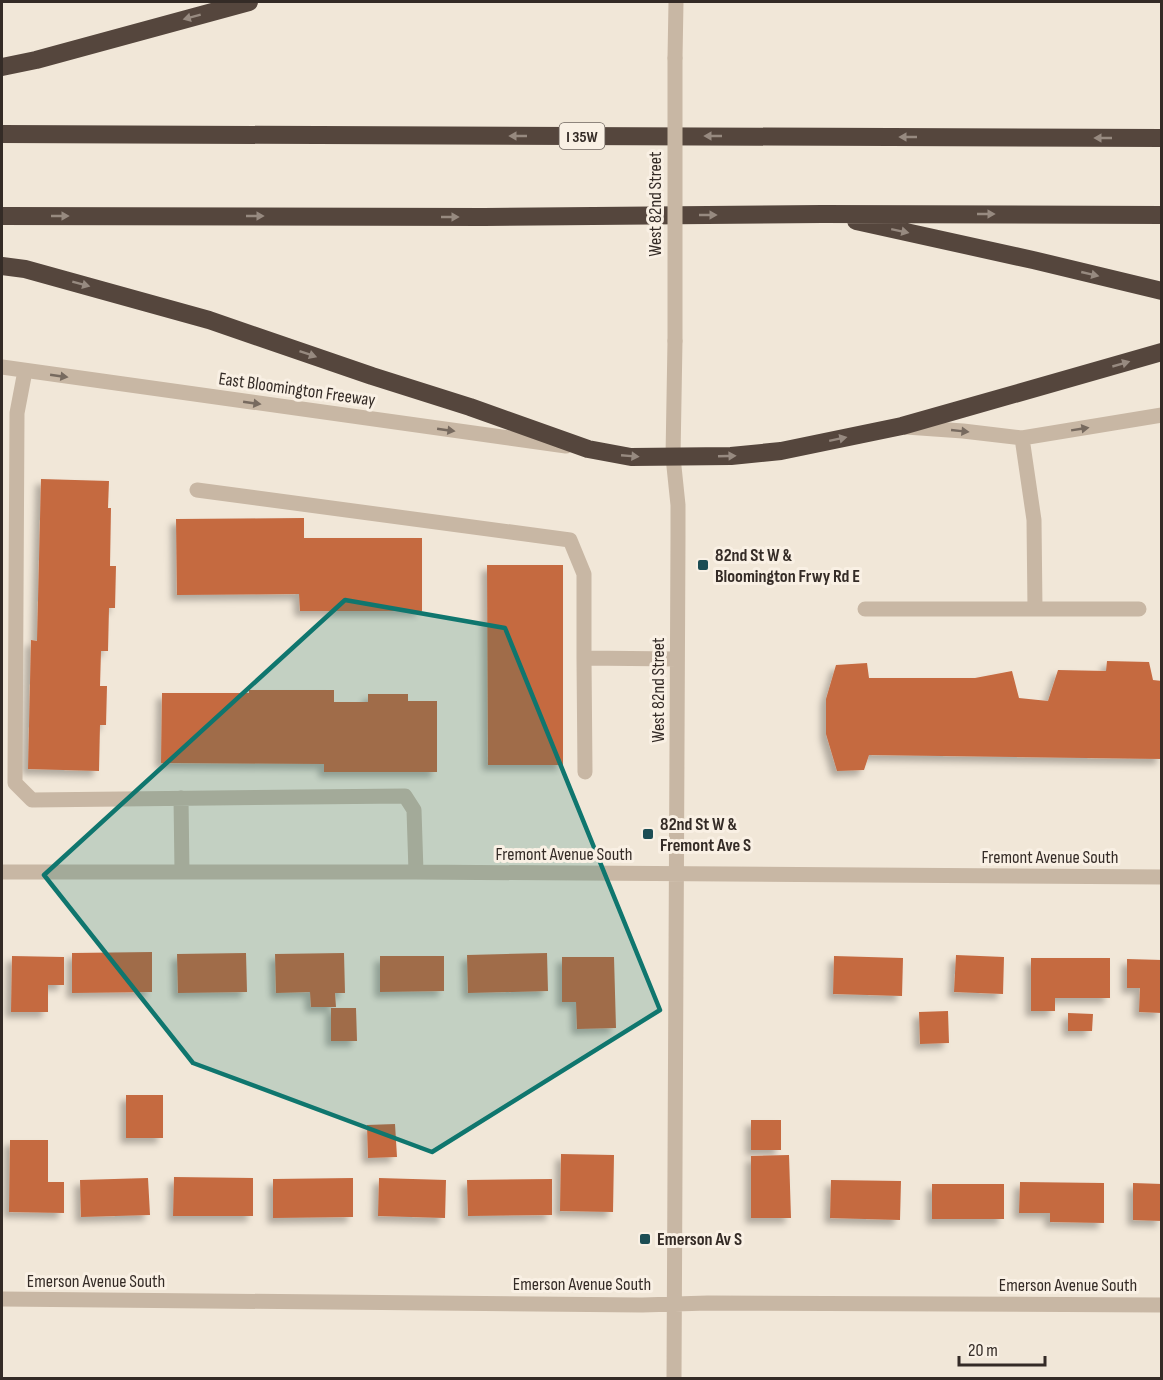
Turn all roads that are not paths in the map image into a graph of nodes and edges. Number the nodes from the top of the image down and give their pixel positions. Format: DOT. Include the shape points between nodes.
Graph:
graph roads {
  1 [pos="249,2"];
  2 [pos="676,2"];
  3 [pos="2,67"];
  4 [pos="2,134"];
  5 [pos="1161,138"];
  6 [pos="822,214"];
  7 [pos="1161,215"];
  8 [pos="2,216"];
  9 [pos="2,266"];
  10 [pos="1161,291"];
  11 [pos="1161,352"];
  12 [pos="2,367"];
  13 [pos="25,371"];
  14 [pos="1161,415"];
  15 [pos="902,426"];
  16 [pos="1022,438"];
  17 [pos="588,450"];
  18 [pos="673,457"];
  19 [pos="197,490"];
  20 [pos="865,609"];
  21 [pos="1035,609"];
  22 [pos="1139,609"];
  23 [pos="584,658"];
  24 [pos="677,659"];
  25 [pos="585,772"];
  26 [pos="181,798"];
  27 [pos="2,872"];
  28 [pos="182,872"];
  29 [pos="416,872"];
  30 [pos="677,874"];
  31 [pos="1161,877"];
  32 [pos="2,1299"];
  33 [pos="674,1304"];
  34 [pos="1161,1305"];
  35 [pos="674,1378"];
  1 -- 3 [label="highway, one-way"];
  2 -- 18 [label="street, West 82nd Street, bridge"];
  5 -- 4 [label="highway, I 35W, one-way"];
  6 -- 7 [label="highway, one-way"];
  8 -- 6 [label="highway, one-way"];
  6 -- 10 [label="highway, one-way"];
  9 -- 17 [label="highway, one-way" via="25,268 209,320"];
  15 -- 11 [label="highway, one-way"];
  12 -- 13 [label="street, East Bloomington Freeway"];
  13 -- 17 [label="street, East Bloomington Freeway, one-way"];
  13 -- 26 [label="street" via="17,413 15,783 32,800"];
  16 -- 14 [label="street, one-way"];
  15 -- 16 [label="street, one-way"];
  18 -- 15 [label="highway, one-way" via="781,451"];
  16 -- 21 [label="street" via="1034,520"];
  17 -- 18 [label="highway, one-way" via="631,457"];
  18 -- 24 [label="street, West 82nd Street" via="678,505"];
  19 -- 23 [label="street" via="570,540 584,574"];
  20 -- 21 [label="street"];
  21 -- 22 [label="street"];
  23 -- 24 [label="street"];
  23 -- 25 [label="street"];
  24 -- 30 [label="street, West 82nd Street"];
  26 -- 28 [label="street"];
  26 -- 29 [label="street" via="405,796 414,810"];
  27 -- 28 [label="street, Fremont Avenue South"];
  28 -- 29 [label="street, Fremont Avenue South"];
  29 -- 30 [label="street, Fremont Avenue South"];
  30 -- 31 [label="street, Fremont Avenue South"];
  30 -- 33 [label="street, West 82nd Street"];
  32 -- 33 [label="street, Emerson Avenue South"];
  33 -- 34 [label="street, Emerson Avenue South"];
  33 -- 35 [label="street, West 82nd Street"];
}
